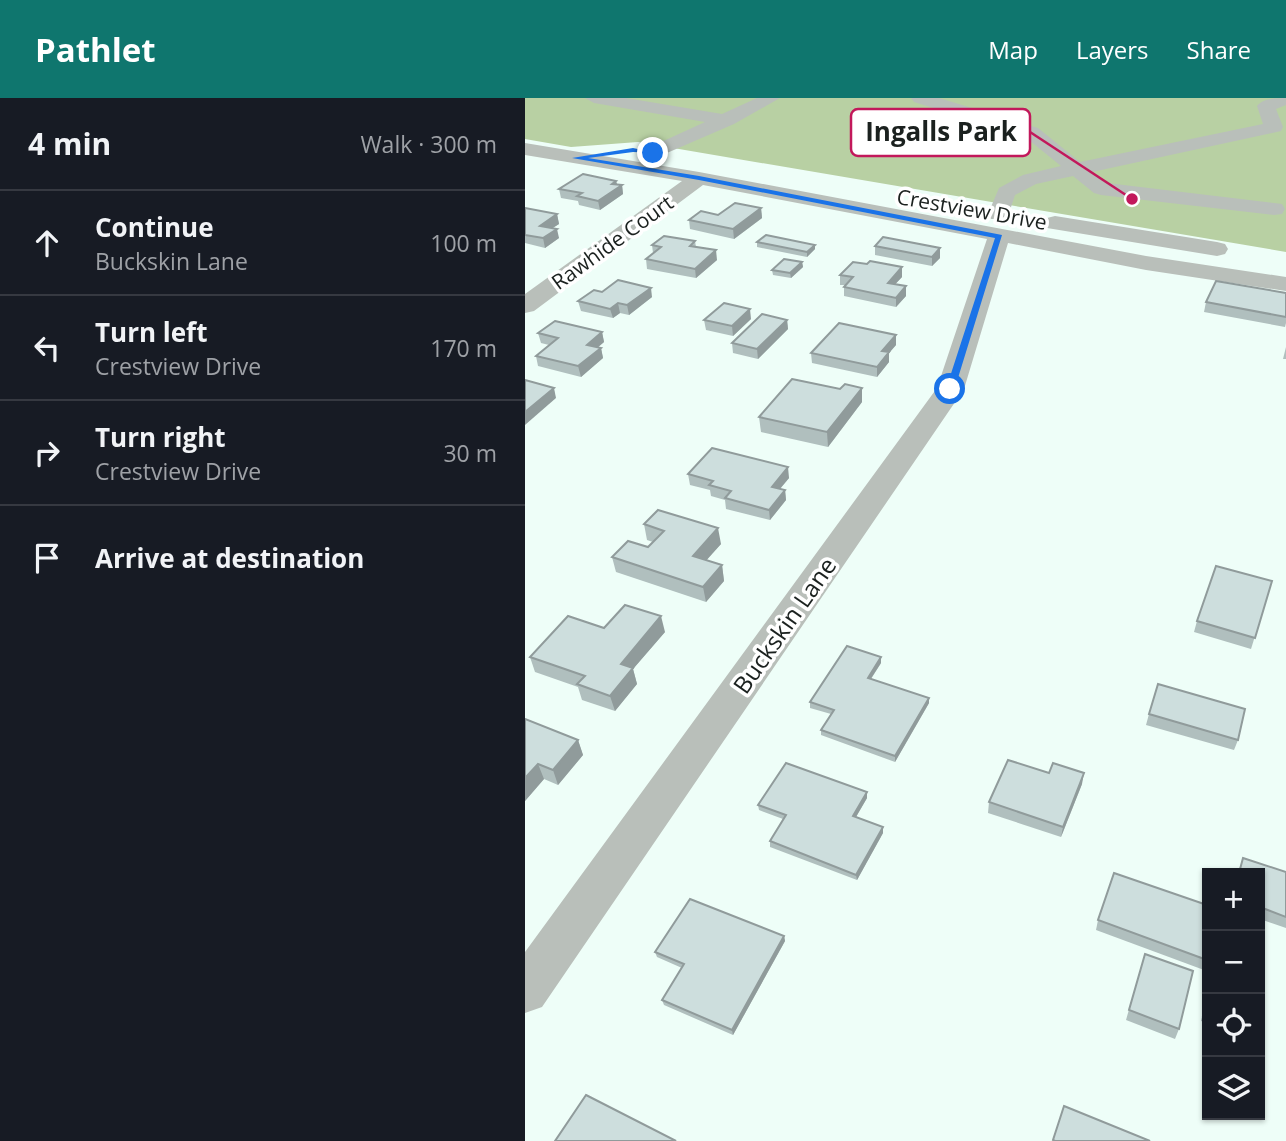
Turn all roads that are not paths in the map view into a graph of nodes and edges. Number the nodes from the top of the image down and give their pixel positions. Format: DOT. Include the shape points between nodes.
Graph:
graph roads {
  1 [pos="594,98"];
  2 [pos="771,98"];
  3 [pos="920,98"];
  4 [pos="1286,100"];
  5 [pos="727,120"];
  6 [pos="525,149"];
  7 [pos="653,153"];
  8 [pos="575,158"];
  9 [pos="1077,169"];
  10 [pos="699,178"];
  11 [pos="1274,208"];
  12 [pos="1016,222"];
  13 [pos="1231,251"];
  14 [pos="1286,284"];
  15 [pos="525,306"];
  16 [pos="525,991"];
  1 -- 5 [label="street"];
  2 -- 5 [label="street"];
  3 -- 9 [label="street" via="1031,132"];
  4 -- 9 [label="street" via="1266,106 1274,127"];
  5 -- 7 [label="street"];
  6 -- 8 [label="street, Crestview Drive"];
  7 -- 8 [label="street, Crestview Drive" via="633,150"];
  7 -- 12 [label="street, Crestview Drive"];
  8 -- 10 [label="street, Crestview Drive"];
  9 -- 11 [label="street" via="1101,189"];
  9 -- 12 [label="street, Buckskin Lane" via="1030,179 1006,192"];
  10 -- 12 [label="street, Crestview Drive"];
  10 -- 15 [label="street, Rawhide Court"];
  12 -- 13 [label="street, Crestview Drive"];
  12 -- 14 [label="street, Crestview Drive" via="1146,263"];
  12 -- 16 [label="street, Buckskin Lane" via="950,389"];
}
